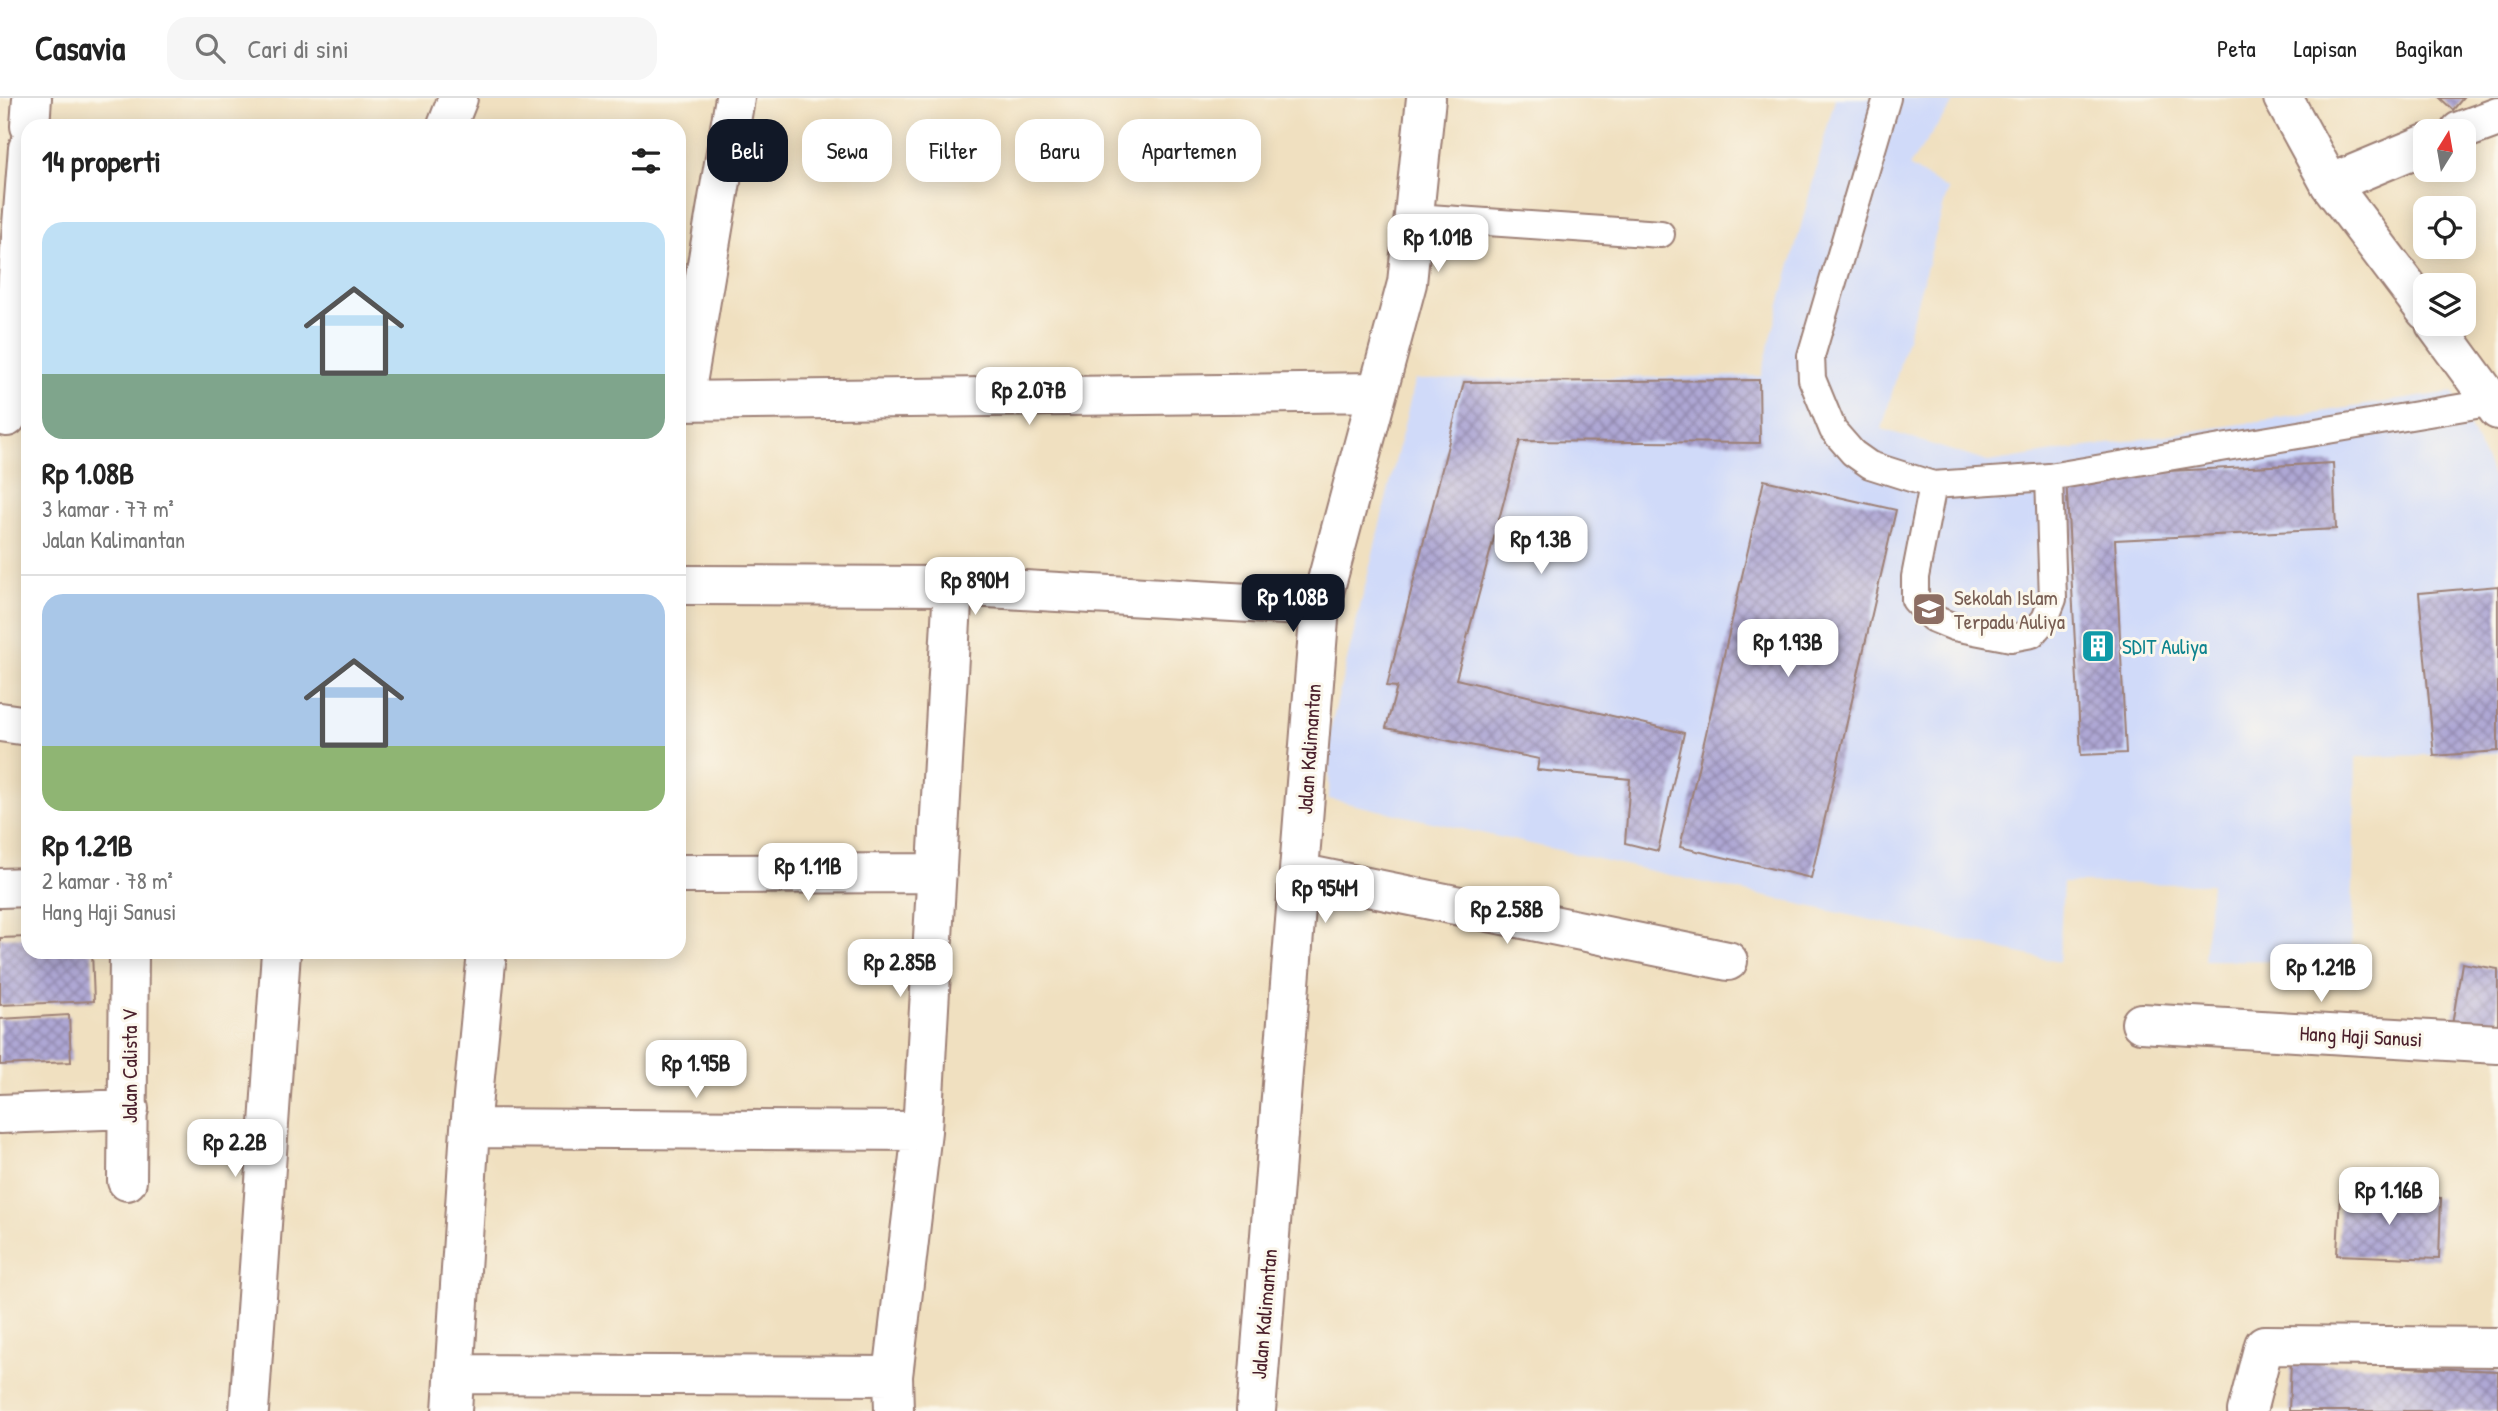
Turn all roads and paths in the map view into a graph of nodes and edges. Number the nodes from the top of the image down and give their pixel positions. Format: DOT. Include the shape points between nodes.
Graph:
graph roads {
  1 [pos="32,98"];
  2 [pos="458,98"];
  3 [pos="735,98"];
  4 [pos="1426,98"];
  5 [pos="1887,98"];
  6 [pos="2284,98"];
  7 [pos="2498,117"];
  8 [pos="30,119"];
  9 [pos="450,119"];
  10 [pos="2476,125"];
  11 [pos="2413,149"];
  12 [pos="2330,184"];
  13 [pos="1415,217"];
  14 [pos="1661,234"];
  15 [pos="21,265"];
  16 [pos="2413,294"];
  17 [pos="2444,336"];
  18 [pos="686,373"];
  19 [pos="1377,392"];
  20 [pos="686,401"];
  21 [pos="2496,406"];
  22 [pos="12,416"];
  23 [pos="2049,477"];
  24 [pos="1933,485"];
  25 [pos="686,585"];
  26 [pos="953,586"];
  27 [pos="1320,607"];
  28 [pos="0,722"];
  29 [pos="21,725"];
  30 [pos="937,873"];
  31 [pos="1299,873"];
  32 [pos="686,874"];
  33 [pos="21,887"];
  34 [pos="0,888"];
  35 [pos="129,959"];
  36 [pos="281,959"];
  37 [pos="486,959"];
  38 [pos="1728,961"];
  39 [pos="2141,1023"];
  40 [pos="2498,1044"];
  41 [pos="129,1109"];
  42 [pos="0,1114"];
  43 [pos="470,1129"];
  44 [pos="922,1131"];
  45 [pos="127,1181"];
  46 [pos="2498,1347"];
  47 [pos="454,1393"];
  48 [pos="894,1394"];
  49 [pos="249,1411"];
  50 [pos="1256,1411"];
  51 [pos="2247,1411"];
  1 -- 8 [label="street"];
  2 -- 9 [label="street"];
  3 -- 18 [label="street"];
  4 -- 13 [label="street, Jalan Kalimantan"];
  5 -- 24 [label="lane" via="1811,356 1812,379 1833,430 1853,453 1870,465"];
  6 -- 12 [label="street"];
  7 -- 10 [label="street"];
  11 -- 12 [label="street"];
  12 -- 16 [label="street"];
  13 -- 14 [label="lane"];
  13 -- 19 [label="street, Jalan Kalimantan" via="1407,283"];
  15 -- 22 [label="street"];
  17 -- 21 [label="street"];
  19 -- 20 [label="street"];
  19 -- 27 [label="street, Jalan Kalimantan"];
  21 -- 23 [label="lane"];
  23 -- 24 [label="lane"];
  23 -- 24 [label="lane" via="2053,599 2045,620 2032,634 2011,638 1954,627 1932,618 1915,600 1915,577"];
  25 -- 26 [label="street"];
  26 -- 27 [label="street"];
  26 -- 30 [label="street"];
  27 -- 31 [label="street, Jalan Kalimantan"];
  28 -- 29 [label="street"];
  30 -- 32 [label="street"];
  30 -- 44 [label="street"];
  31 -- 38 [label="street"];
  31 -- 50 [label="street, Jalan Kalimantan"];
  33 -- 34 [label="street"];
  35 -- 41 [label="street, Jalan Calista V"];
  36 -- 49 [label="street"];
  37 -- 43 [label="street"];
  39 -- 40 [label="street, Hang Haji Sanusi"];
  41 -- 42 [label="street"];
  41 -- 45 [label="street, Jalan Calista V"];
  43 -- 44 [label="street"];
  43 -- 47 [label="street"];
  44 -- 48 [label="street"];
  46 -- 51 [label="street" via="2263,1345"];
  47 -- 48 [label="street"];
}
